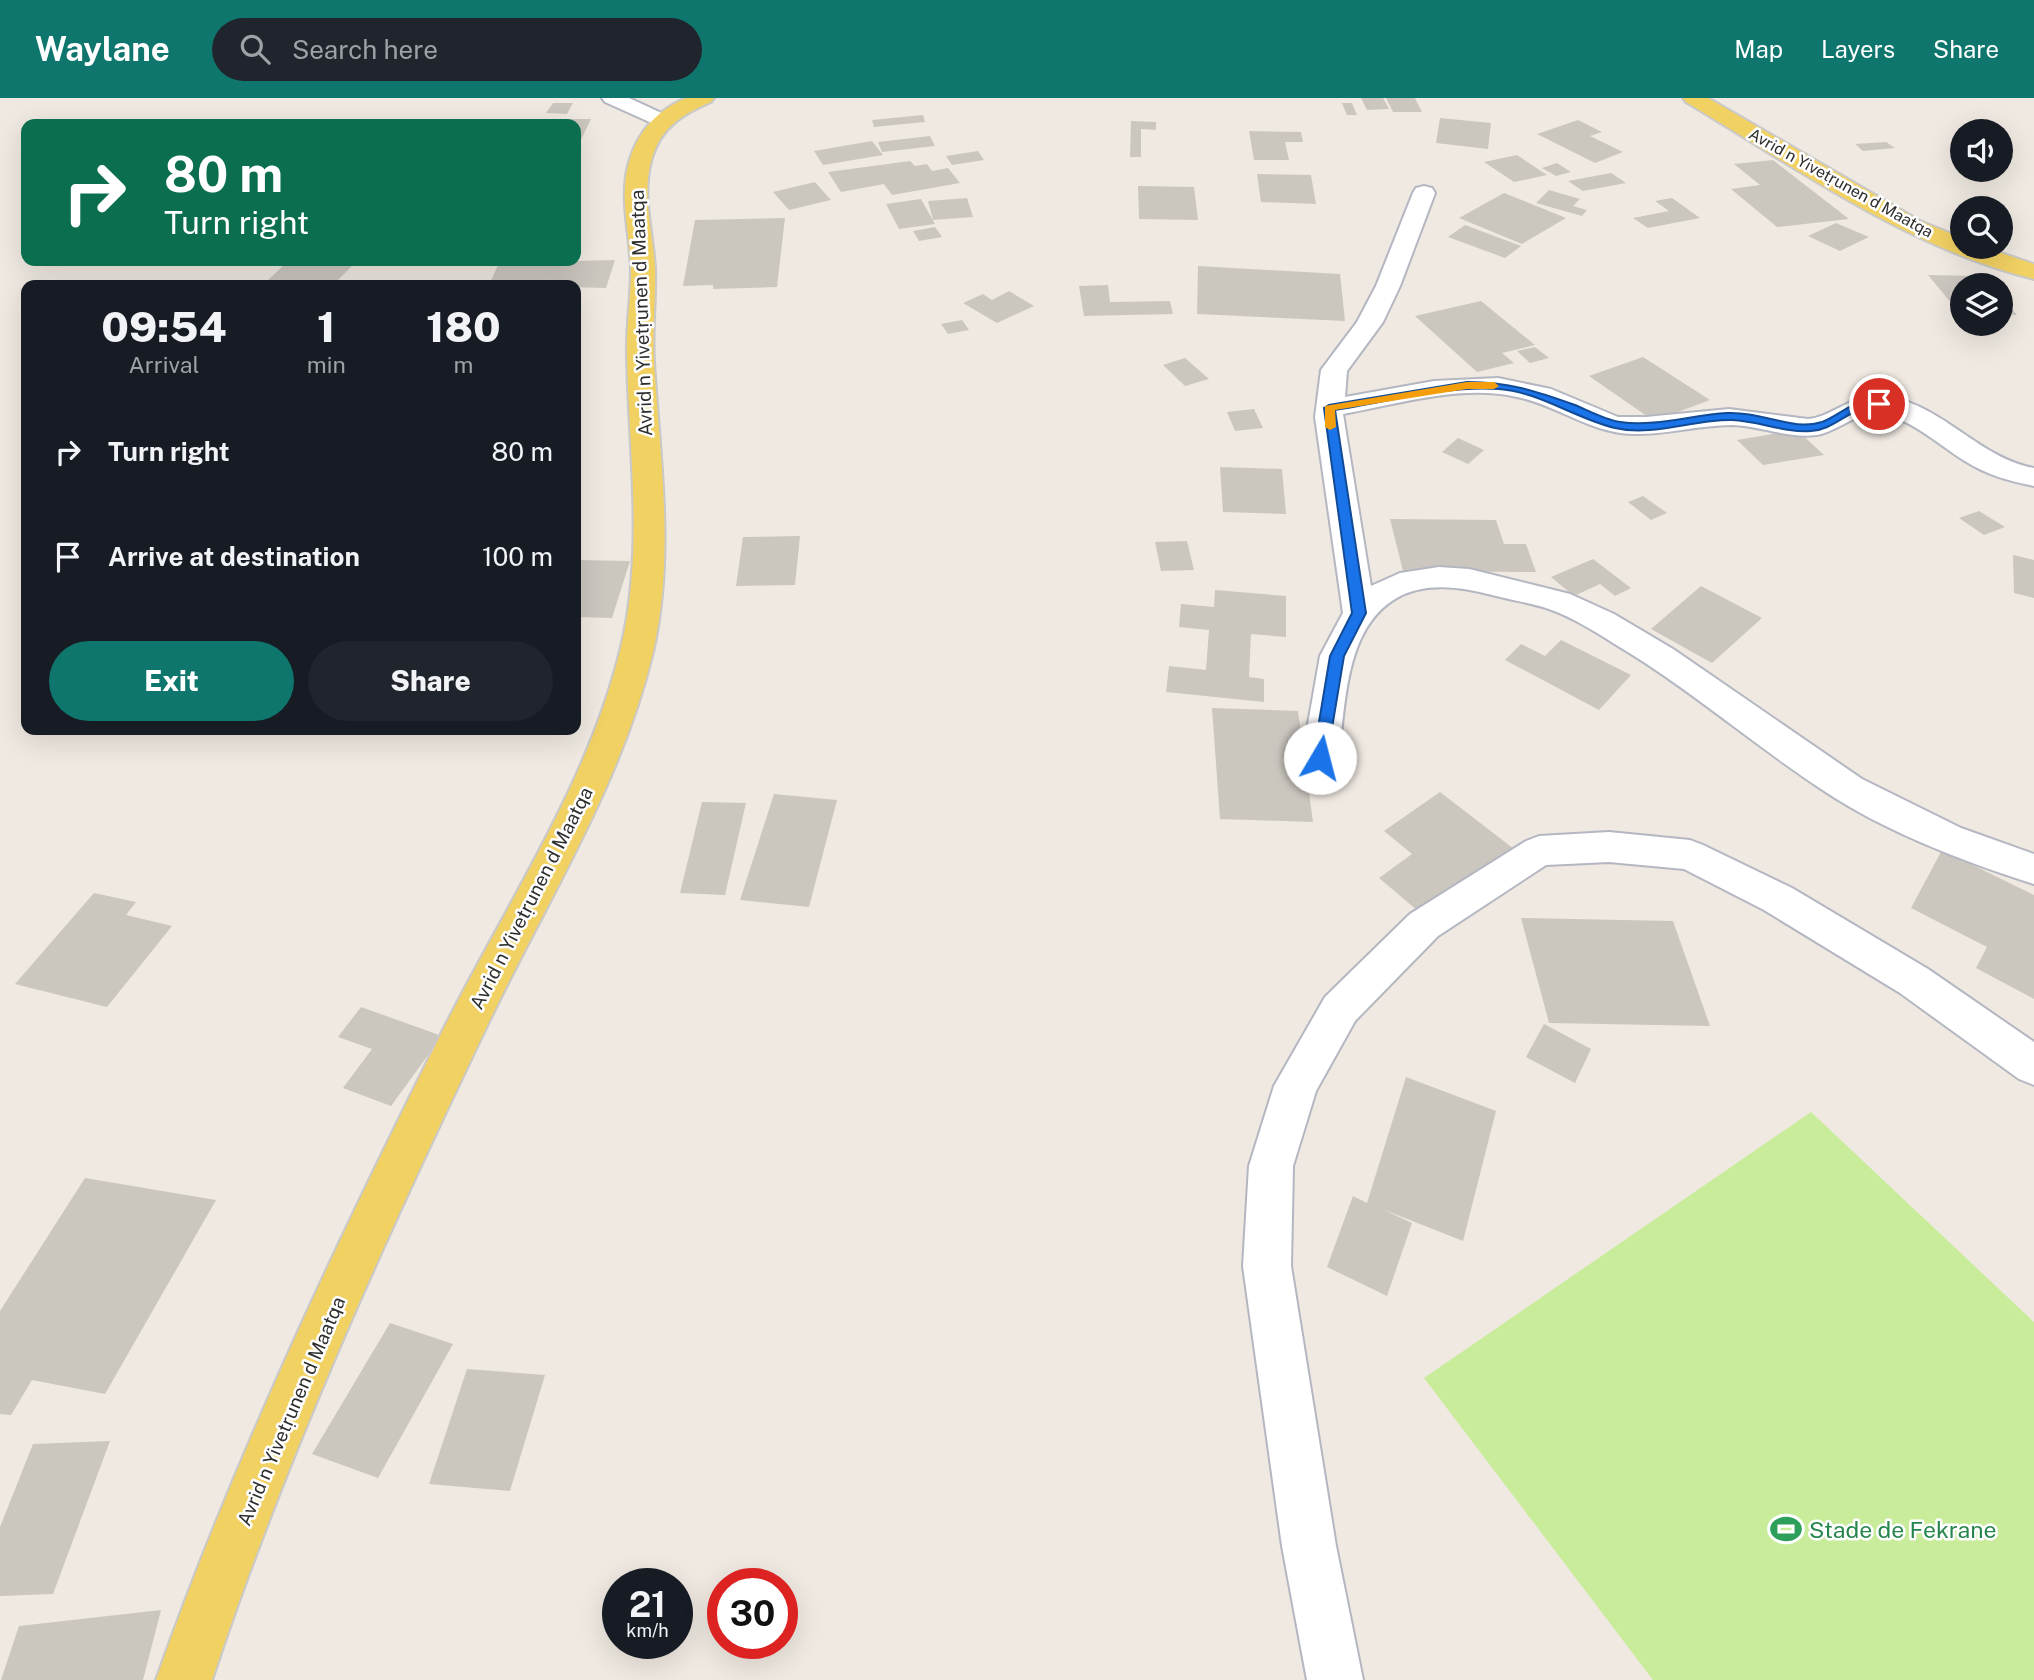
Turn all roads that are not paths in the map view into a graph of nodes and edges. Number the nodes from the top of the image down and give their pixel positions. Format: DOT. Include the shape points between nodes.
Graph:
graph roads {
  1 [pos="612,98"];
  2 [pos="704,98"];
  3 [pos="1693,98"];
  4 [pos="661,120"];
  5 [pos="1424,193"];
  6 [pos="2034,272"];
  7 [pos="1329,408"];
  8 [pos="2034,477"];
  9 [pos="1359,613"];
  10 [pos="1320,758"];
  11 [pos="2034,869"];
  12 [pos="2034,1066"];
  13 [pos="184,1680"];
  14 [pos="1335,1680"];
  1 -- 4 [label="street"];
  2 -- 4 [label="main road, Avrid n Yivetṛunen d Maatqa"];
  3 -- 6 [label="main road, Avrid n Yivetṛunen d Maatqa" via="1912,226"];
  4 -- 13 [label="main road, Avrid n Yivetṛunen d Maatqa" via="645,145 635,177 643,257 639,326 650,525 648,585 621,703 588,792 506,944 396,1169 299,1384"];
  5 -- 7 [label="street" via="1376,310 1334,370"];
  7 -- 8 [label="street" via="1467,386 1501,386 1525,390 1618,425 1728,416 1812,428 1862,405 1879,404 1915,416 2005,471"];
  7 -- 9 [label="street"];
  9 -- 10 [label="street" via="1337,656"];
  9 -- 11 [label="street" via="1382,592 1411,580 1439,577 1469,579 1559,601 1661,657 1849,789 1948,838"];
  12 -- 14 [label="street" via="1914,981 1778,898 1690,855 1609,847 1539,851 1424,925 1340,1009 1296,1086 1271,1166 1267,1266 1309,1546"];
}
